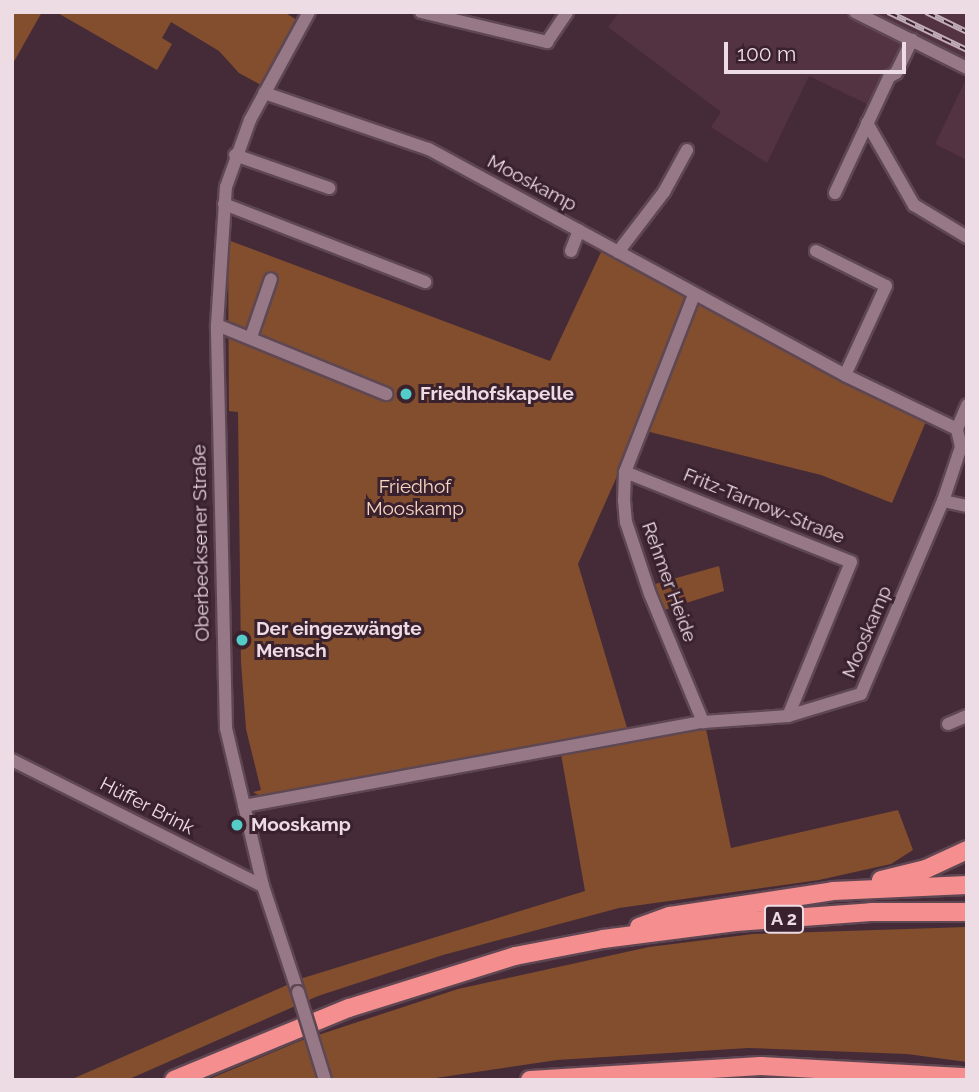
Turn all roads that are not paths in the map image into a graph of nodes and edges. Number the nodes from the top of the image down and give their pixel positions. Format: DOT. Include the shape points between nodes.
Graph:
graph roads {
  1 [pos="309,12"];
  2 [pos="421,12"];
  3 [pos="567,12"];
  4 [pos="855,12"];
  5 [pos="912,40"];
  6 [pos="967,68"];
  7 [pos="264,93"];
  8 [pos="867,123"];
  9 [pos="687,150"];
  10 [pos="235,155"];
  11 [pos="329,188"];
  12 [pos="835,194"];
  13 [pos="224,204"];
  14 [pos="579,230"];
  15 [pos="967,237"];
  16 [pos="571,251"];
  17 [pos="816,251"];
  18 [pos="618,252"];
  19 [pos="271,279"];
  20 [pos="425,282"];
  21 [pos="694,295"];
  22 [pos="217,325"];
  23 [pos="250,337"];
  24 [pos="845,375"];
  25 [pos="386,394"];
  26 [pos="967,405"];
  27 [pos="957,429"];
  28 [pos="625,472"];
  29 [pos="943,501"];
  30 [pos="967,506"];
  31 [pos="788,716"];
  32 [pos="967,716"];
  33 [pos="703,722"];
  34 [pos="948,724"];
  35 [pos="12,760"];
  36 [pos="244,806"];
  37 [pos="967,850"];
  38 [pos="967,885"];
  39 [pos="264,886"];
  40 [pos="833,891"];
  41 [pos="967,912"];
  42 [pos="603,939"];
  43 [pos="967,1077"];
  44 [pos="174,1080"];
  45 [pos="325,1080"];
  46 [pos="530,1080"];
  1 -- 7 [label="street, Oberbecksener Straße"];
  2 -- 3 [label="street" via="547,42"];
  4 -- 5 [label="street"];
  5 -- 6 [label="street"];
  5 -- 8 [label="street"];
  7 -- 10 [label="street, Oberbecksener Straße"];
  7 -- 14 [label="street, Mooskamp" via="428,149"];
  8 -- 12 [label="street"];
  8 -- 15 [label="street" via="914,205"];
  9 -- 18 [label="street" via="664,192"];
  10 -- 11 [label="street"];
  10 -- 13 [label="street, Oberbecksener Straße"];
  13 -- 20 [label="street"];
  13 -- 22 [label="street, Oberbecksener Straße"];
  14 -- 16 [label="street"];
  14 -- 18 [label="street, Mooskamp"];
  17 -- 24 [label="street" via="886,286"];
  18 -- 21 [label="street, Mooskamp"];
  19 -- 23 [label="street"];
  21 -- 24 [label="street, Mooskamp"];
  21 -- 28 [label="street, Rehmer Heide"];
  22 -- 23 [label="street"];
  22 -- 36 [label="street, Oberbecksener Straße" via="226,728"];
  23 -- 25 [label="street"];
  24 -- 27 [label="street, Mooskamp"];
  26 -- 27 [label="street, Mooskamp"];
  27 -- 29 [label="street, Mooskamp" via="961,447"];
  28 -- 31 [label="street, Fritz-Tarnow-Straße" via="851,562"];
  28 -- 33 [label="street, Rehmer Heide" via="626,522"];
  29 -- 30 [label="street"];
  29 -- 31 [label="street, Mooskamp" via="867,687 861,694"];
  31 -- 33 [label="street, Mooskamp"];
  32 -- 34 [label="street"];
  33 -- 36 [label="street, Mooskamp"];
  35 -- 39 [label="street, Hüffer Brink"];
  36 -- 39 [label="street, Oberbecksener Straße"];
  37 -- 40 [label="highway" via="926,869"];
  38 -- 40 [label="highway"];
  39 -- 45 [label="street, Oberbecksener Straße, bridge"];
  40 -- 42 [label="highway" via="670,916"];
  41 -- 42 [label="highway, A 2" via="871,912 736,922"];
  42 -- 44 [label="highway, A 2" via="515,956 349,1008"];
  43 -- 46 [label="highway" via="761,1066"];
}
